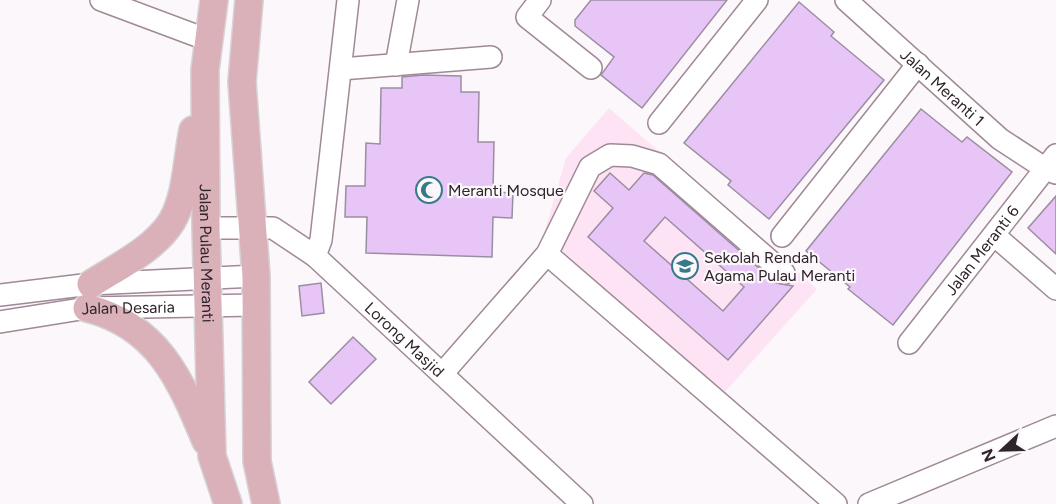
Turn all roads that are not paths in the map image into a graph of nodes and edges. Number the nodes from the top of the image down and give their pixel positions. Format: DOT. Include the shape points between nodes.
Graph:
graph roads {
  1 [pos="101,0"];
  2 [pos="214,0"];
  3 [pos="249,0"];
  4 [pos="348,0"];
  5 [pos="408,0"];
  6 [pos="540,0"];
  7 [pos="757,0"];
  8 [pos="846,0"];
  9 [pos="208,40"];
  10 [pos="492,57"];
  11 [pos="396,64"];
  12 [pos="918,64"];
  13 [pos="591,68"];
  14 [pos="341,69"];
  15 [pos="205,70"];
  16 [pos="659,123"];
  17 [pos="1053,166"];
  18 [pos="254,226"];
  19 [pos="206,228"];
  20 [pos="994,235"];
  21 [pos="782,236"];
  22 [pos="547,254"];
  23 [pos="315,256"];
  24 [pos="784,273"];
  25 [pos="256,276"];
  26 [pos="207,277"];
  27 [pos="1056,289"];
  28 [pos="0,295"];
  29 [pos="89,296"];
  30 [pos="208,305"];
  31 [pos="257,305"];
  32 [pos="0,322"];
  33 [pos="909,343"];
  34 [pos="442,374"];
  35 [pos="1056,426"];
  36 [pos="212,456"];
  37 [pos="228,504"];
  38 [pos="266,504"];
  39 [pos="582,504"];
  40 [pos="836,504"];
  41 [pos="869,504"];
  1 -- 9 [label="street"];
  2 -- 9 [label="main road, Jalan Pulau Meranti"];
  3 -- 18 [label="main road" via="242,82"];
  4 -- 14 [label="street"];
  5 -- 11 [label="street"];
  6 -- 13 [label="street" via="527,17"];
  7 -- 16 [label="street"];
  8 -- 12 [label="street, Jalan Meranti 1"];
  9 -- 15 [label="main road, Jalan Pulau Meranti"];
  10 -- 11 [label="street"];
  11 -- 14 [label="street"];
  12 -- 17 [label="street, Jalan Meranti 1" via="1000,139"];
  12 -- 21 [label="street"];
  14 -- 23 [label="street" via="321,240"];
  15 -- 19 [label="main road, Jalan Pulau Meranti"];
  15 -- 29 [label="main road" via="181,196 171,221"];
  17 -- 20 [label="street, Jalan Meranti 6"];
  18 -- 19 [label="street, Lorong Masjid"];
  18 -- 23 [label="street, Lorong Masjid" via="273,228"];
  18 -- 25 [label="main road"];
  19 -- 26 [label="main road, Jalan Pulau Meranti"];
  20 -- 27 [label="street"];
  20 -- 33 [label="street, Jalan Meranti 6"];
  22 -- 24 [label="street" via="590,167 610,155 633,156 659,164"];
  22 -- 34 [label="street"];
  22 -- 40 [label="street"];
  23 -- 34 [label="street, Lorong Masjid"];
  25 -- 26 [label="street, Jalan Desaria"];
  25 -- 31 [label="main road"];
  26 -- 29 [label="street, Jalan Desaria"];
  26 -- 30 [label="main road, Jalan Pulau Meranti"];
  28 -- 29 [label="street, Jalan Desaria"];
  29 -- 30 [label="street, Jalan Desaria"];
  29 -- 32 [label="street, Jalan Desaria"];
  29 -- 36 [label="main road" via="165,357 185,391"];
  30 -- 31 [label="street, Jalan Desaria"];
  30 -- 36 [label="main road, Jalan Pulau Meranti"];
  31 -- 38 [label="main road" via="257,461"];
  34 -- 39 [label="street, Lorong Masjid"];
  35 -- 41 [label="street"];
  36 -- 37 [label="main road, Jalan Pulau Meranti"];
}
